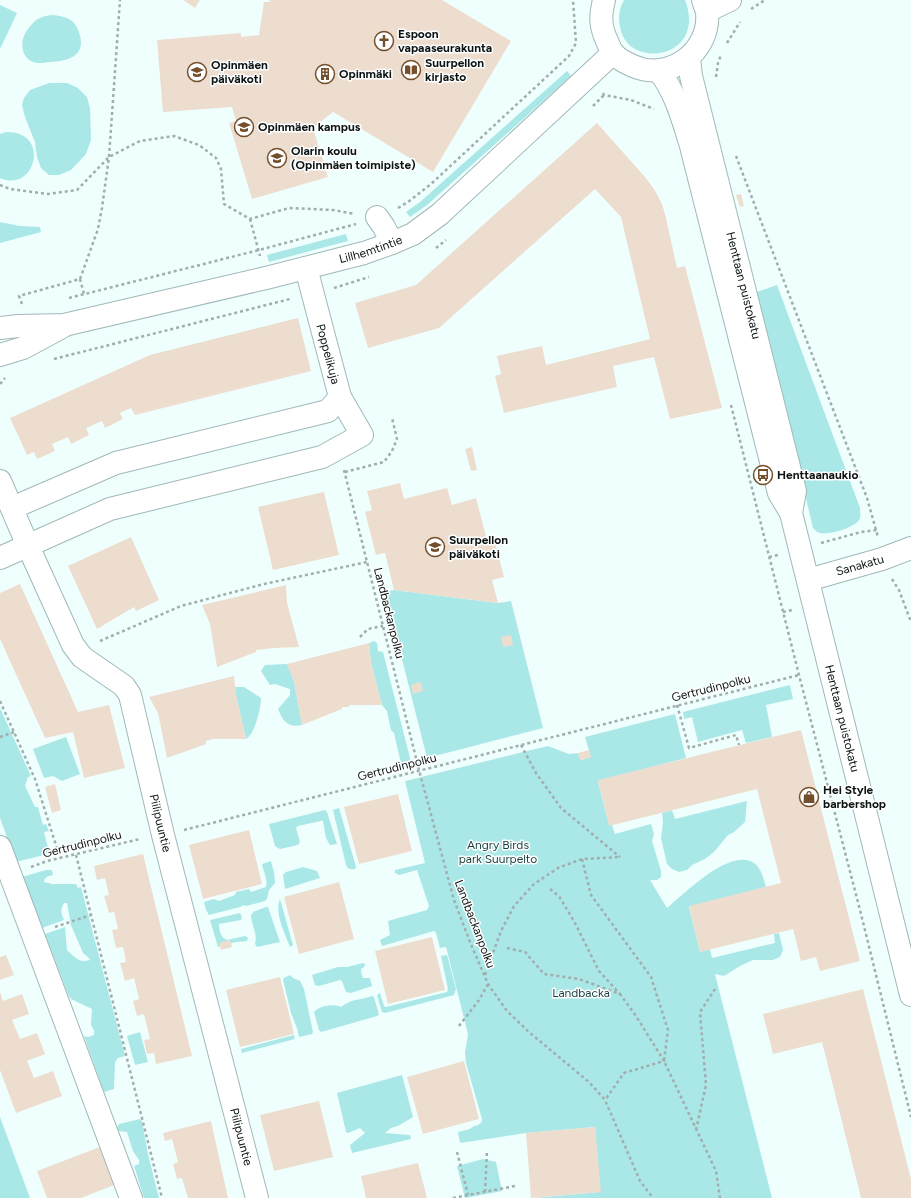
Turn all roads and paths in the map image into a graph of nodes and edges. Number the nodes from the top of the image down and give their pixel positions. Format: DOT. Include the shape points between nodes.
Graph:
graph roads {
  1 [pos="120,0"];
  2 [pos="573,0"];
  3 [pos="604,0"];
  4 [pos="730,0"];
  5 [pos="765,0"];
  6 [pos="705,6"];
  7 [pos="749,10"];
  8 [pos="740,21"];
  9 [pos="725,46"];
  10 [pos="723,52"];
  11 [pos="613,53"];
  12 [pos="689,58"];
  13 [pos="659,71"];
  14 [pos="715,80"];
  15 [pos="736,154"];
  16 [pos="109,157"];
  17 [pos="0,185"];
  18 [pos="377,217"];
  19 [pos="250,219"];
  20 [pos="392,243"];
  21 [pos="259,250"];
  22 [pos="306,268"];
  23 [pos="80,279"];
  24 [pos="84,294"];
  25 [pos="19,296"];
  26 [pos="62,300"];
  27 [pos="64,325"];
  28 [pos="0,328"];
  29 [pos="0,355"];
  30 [pos="340,397"];
  31 [pos="730,402"];
  32 [pos="392,418"];
  33 [pos="344,468"];
  34 [pos="345,472"];
  35 [pos="0,481"];
  36 [pos="12,508"];
  37 [pos="791,513"];
  38 [pos="28,546"];
  39 [pos="911,548"];
  40 [pos="0,558"];
  41 [pos="882,559"];
  42 [pos="367,562"];
  43 [pos="808,580"];
  44 [pos="911,622"];
  45 [pos="383,626"];
  46 [pos="360,637"];
  47 [pos="98,642"];
  48 [pos="799,675"];
  49 [pos="0,701"];
  50 [pos="677,706"];
  51 [pos="14,732"];
  52 [pos="0,737"];
  53 [pos="521,745"];
  54 [pos="739,745"];
  55 [pos="419,770"];
  56 [pos="163,834"];
  57 [pos="0,847"];
  58 [pos="76,855"];
  59 [pos="60,858"];
  60 [pos="582,859"];
  61 [pos="11,874"];
  62 [pos="550,889"];
  63 [pos="91,915"];
  64 [pos="33,935"];
  65 [pos="508,948"];
  66 [pos="484,976"];
  67 [pos="488,984"];
  68 [pos="715,989"];
  69 [pos="620,994"];
  70 [pos="911,995"];
  71 [pos="459,1026"];
  72 [pos="664,1062"];
  73 [pos="605,1100"];
  74 [pos="911,1116"];
  75 [pos="696,1131"];
  76 [pos="487,1151"];
  77 [pos="457,1152"];
  78 [pos="515,1186"];
  79 [pos="485,1192"];
  80 [pos="468,1195"];
  81 [pos="131,1198"];
  82 [pos="162,1198"];
  83 [pos="257,1198"];
  84 [pos="453,1198"];
  85 [pos="653,1198"];
  86 [pos="720,1198"];
  1 -- 16 [label="path"];
  2 -- 18 [label="path" via="576,42 569,56 431,184 408,202"];
  3 -- 11 [label="street" via="601,13 602,30"];
  4 -- 6 [label="street"];
  5 -- 7 [label="path"];
  6 -- 12 [label="street" via="706,29 700,45"];
  8 -- 9 [label="path"];
  10 -- 14 [label="path"];
  11 -- 13 [label="street" via="641,70"];
  11 -- 20 [label="street, Lillhemtintie" via="440,214 413,234"];
  12 -- 13 [label="street" via="675,67"];
  12 -- 37 [label="street, Henttaan puistokatu" via="691,76 795,491"];
  13 -- 37 [label="street, Henttaan puistokatu" via="668,82 678,105 691,146 779,493"];
  15 -- 41 [label="path" via="867,498 877,530"];
  16 -- 17 [label="path" via="77,190 48,194 10,189"];
  16 -- 19 [label="path" via="140,141 174,136 199,145 216,158 221,169 224,204"];
  16 -- 23 [label="path" via="98,229"];
  18 -- 19 [label="path" via="333,210 289,208"];
  18 -- 20 [label="street"];
  18 -- 21 [label="path" via="343,229"];
  19 -- 21 [label="path"];
  20 -- 22 [label="street, Lillhemtintie"];
  21 -- 24 [label="path"];
  22 -- 27 [label="street, Lillhemtintie"];
  22 -- 30 [label="street, Poppelikuja"];
  23 -- 24 [label="path"];
  23 -- 25 [label="path"];
  24 -- 26 [label="path"];
  27 -- 28 [label="street, Lillhemtintie"];
  27 -- 29 [label="street, Lillhemtintie" via="23,348"];
  30 -- 36 [label="street" via="328,410 116,463"];
  30 -- 38 [label="street, Poppelikuja" via="362,435 322,457 110,509"];
  31 -- 48 [label="path"];
  32 -- 34 [label="path" via="397,439 384,462"];
  33 -- 34 [label="path, Landbackanpolku"];
  34 -- 42 [label="path, Landbackanpolku"];
  35 -- 36 [label="street, Piilipuuntie"];
  36 -- 38 [label="street, Piilipuuntie"];
  37 -- 43 [label="street, Henttaan puistokatu"];
  38 -- 40 [label="street"];
  38 -- 56 [label="street, Piilipuuntie" via="73,645 82,656 124,686 130,695"];
  39 -- 41 [label="street, Sanakatu"];
  41 -- 43 [label="street, Sanakatu"];
  41 -- 44 [label="path" via="899,590"];
  42 -- 45 [label="path, Landbackanpolku"];
  42 -- 47 [label="path" via="264,584 181,606"];
  43 -- 70 [label="street, Henttaan puistokatu"];
  45 -- 46 [label="path" via="368,629"];
  45 -- 55 [label="path, Landbackanpolku"];
  48 -- 50 [label="path, Gertrudinpolku"];
  48 -- 74 [label="path"];
  49 -- 51 [label="path"];
  50 -- 53 [label="path, Gertrudinpolku"];
  50 -- 54 [label="path" via="689,748 736,735"];
  51 -- 52 [label="path"];
  51 -- 59 [label="path" via="35,778"];
  53 -- 55 [label="path, Gertrudinpolku"];
  53 -- 60 [label="path" via="536,773 561,808 620,857"];
  55 -- 56 [label="path, Gertrudinpolku"];
  55 -- 66 [label="path, Landbackanpolku" via="454,900"];
  56 -- 58 [label="path, Gertrudinpolku"];
  56 -- 83 [label="street, Piilipuuntie"];
  57 -- 61 [label="street"];
  58 -- 59 [label="path, Gertrudinpolku"];
  58 -- 63 [label="path"];
  59 -- 61 [label="path, Gertrudinpolku"];
  60 -- 66 [label="path" via="558,868 534,884 514,906 501,931"];
  60 -- 72 [label="path" via="590,895 651,977 668,1030"];
  61 -- 64 [label="street"];
  62 -- 69 [label="path" via="559,896 599,971"];
  63 -- 64 [label="path"];
  63 -- 82 [label="path"];
  64 -- 81 [label="street"];
  65 -- 69 [label="path" via="526,952 544,974 579,979"];
  66 -- 67 [label="path, Landbackanpolku"];
  67 -- 71 [label="path"];
  67 -- 73 [label="path, Landbackanpolku" via="508,1011 530,1034 589,1082"];
  68 -- 75 [label="path" via="700,1012 706,1085"];
  69 -- 72 [label="path"];
  72 -- 73 [label="path" via="624,1073"];
  72 -- 75 [label="path"];
  73 -- 85 [label="path, Landbackanpolku" via="640,1181"];
  75 -- 86 [label="path" via="716,1171"];
  76 -- 79 [label="path"];
  77 -- 80 [label="path"];
  78 -- 79 [label="path"];
  79 -- 80 [label="path"];
  80 -- 84 [label="path"];
}
